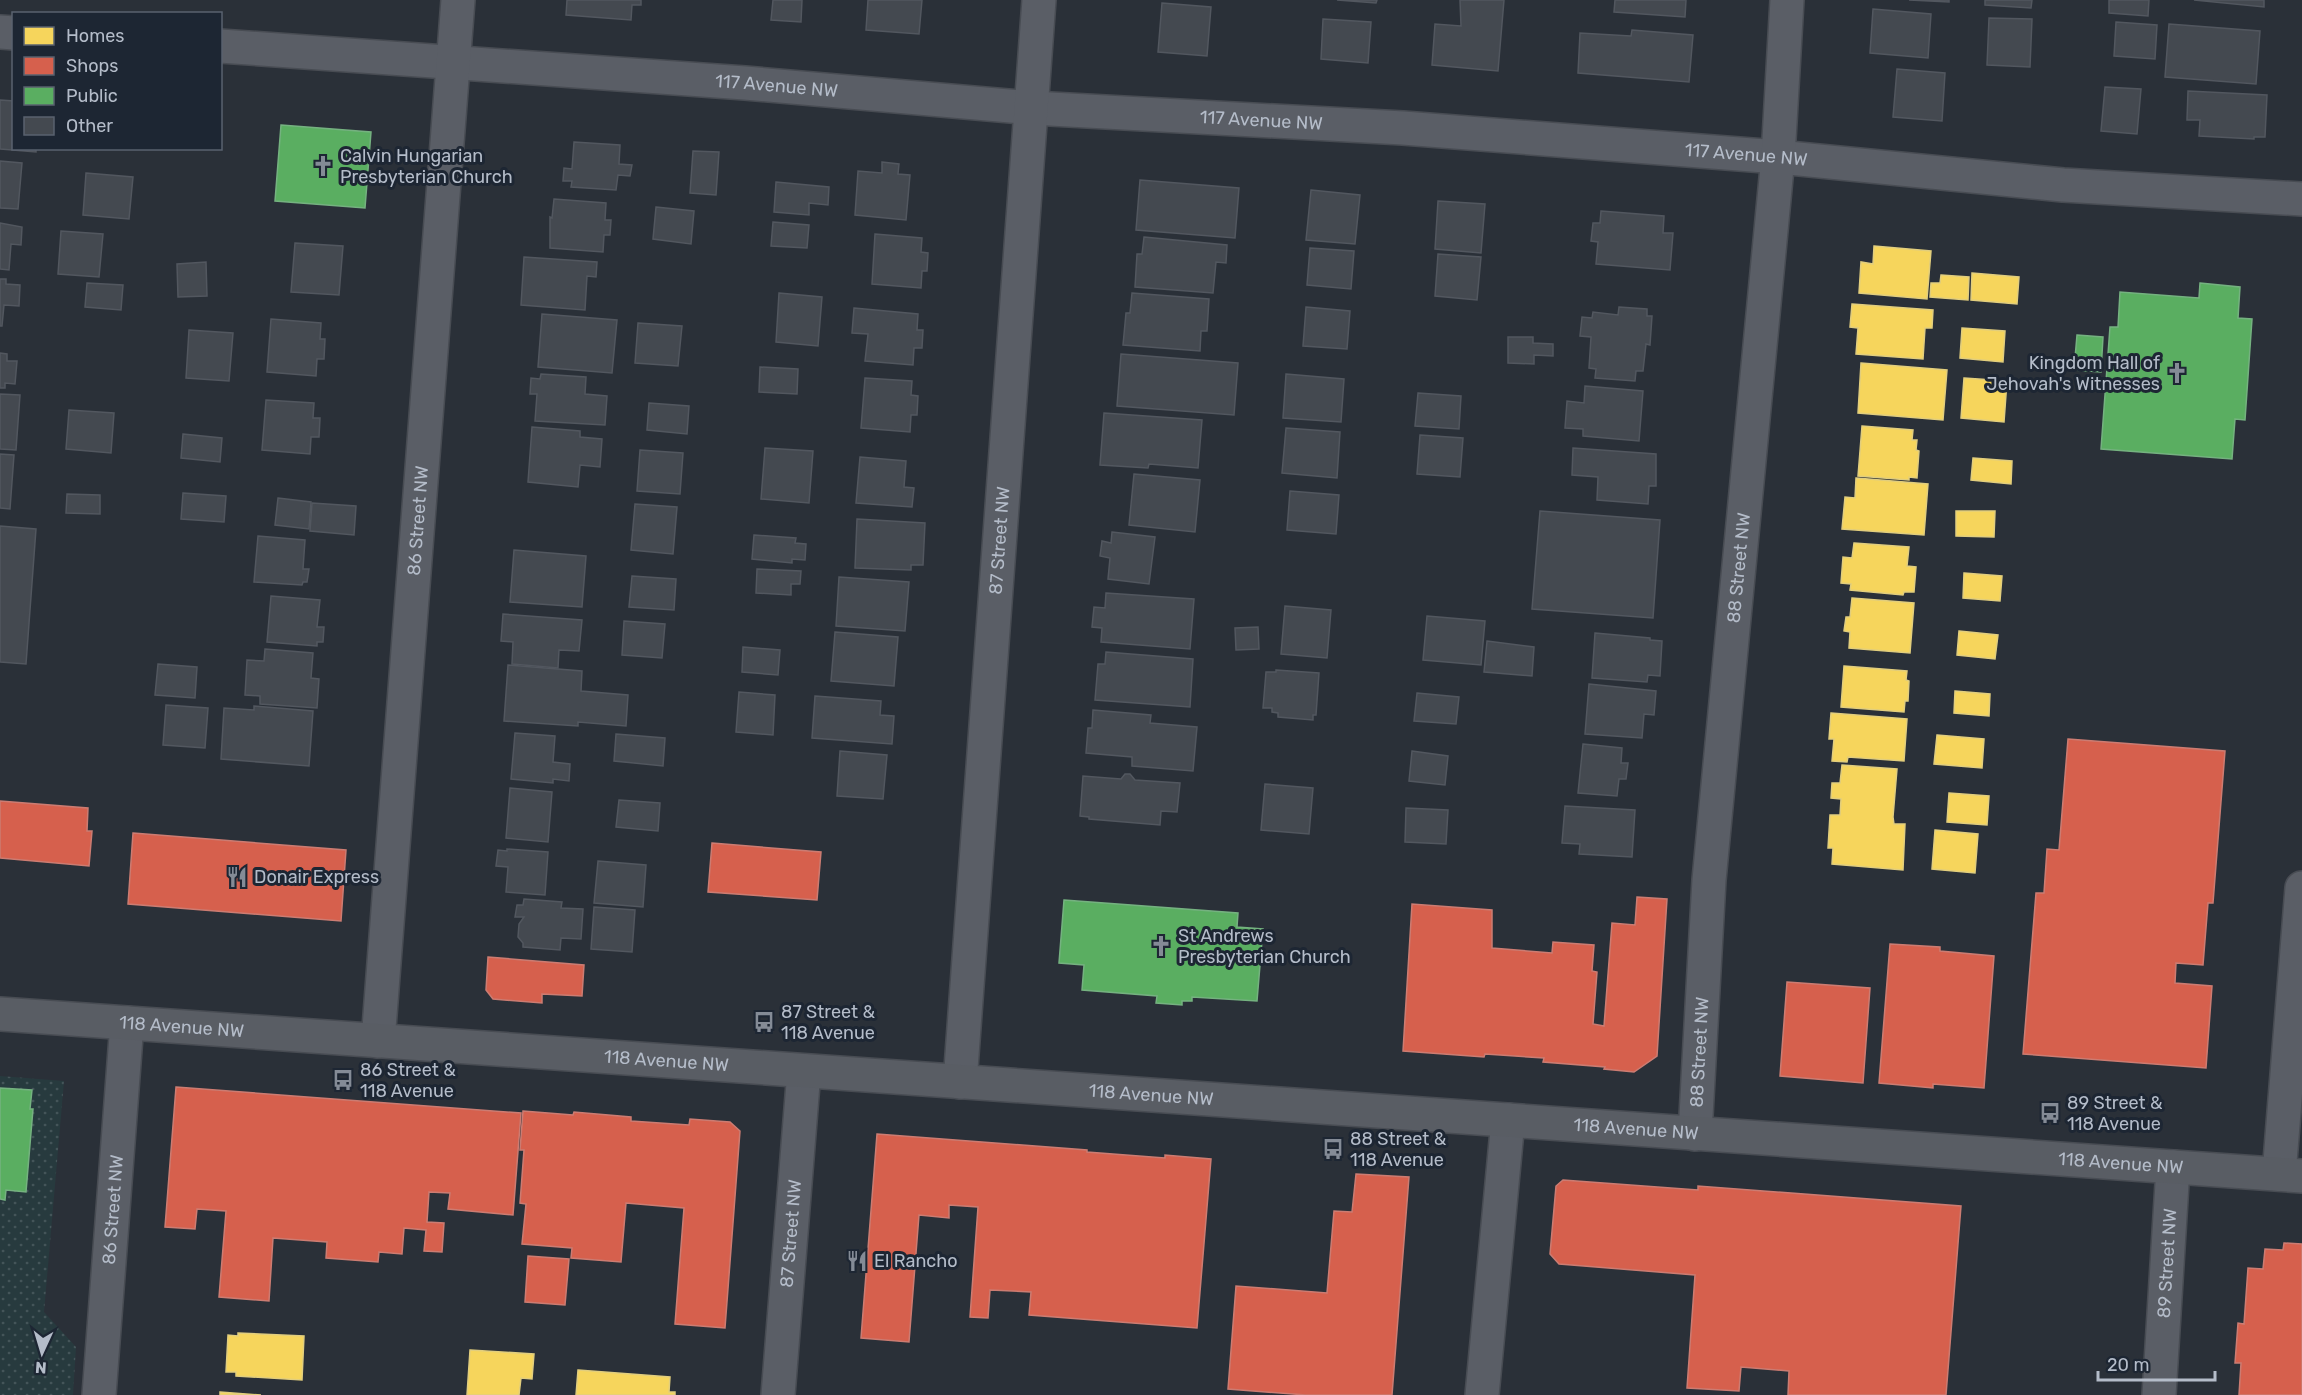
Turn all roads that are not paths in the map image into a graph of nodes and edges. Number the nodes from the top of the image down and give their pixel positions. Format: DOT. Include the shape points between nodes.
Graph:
graph roads {
  1 [pos="458,0"];
  2 [pos="1039,0"];
  3 [pos="1787,0"];
  4 [pos="222,46"];
  5 [pos="454,62"];
  6 [pos="1032,108"];
  7 [pos="1778,157"];
  8 [pos="2302,199"];
  9 [pos="2302,888"];
  10 [pos="0,1014"];
  11 [pos="127,1023"];
  12 [pos="378,1041"];
  13 [pos="804,1071"];
  14 [pos="960,1082"];
  15 [pos="1508,1120"];
  16 [pos="1695,1134"];
  17 [pos="2173,1167"];
  18 [pos="2291,1175"];
  19 [pos="99,1395"];
  20 [pos="778,1395"];
  21 [pos="1482,1395"];
  22 [pos="2159,1395"];
  1 -- 5 [label="street, 86 Street NW"];
  2 -- 6 [label="street, 87 Street NW"];
  3 -- 7 [label="street, 88 Street NW"];
  4 -- 5 [label="street, 117 Avenue NW"];
  5 -- 6 [label="street, 117 Avenue NW"];
  5 -- 12 [label="street, 86 Street NW"];
  6 -- 7 [label="street, 117 Avenue NW" via="1403,128"];
  6 -- 14 [label="street, 87 Street NW"];
  7 -- 8 [label="street, 117 Avenue NW" via="2063,185"];
  7 -- 16 [label="street, 88 Street NW" via="1709,880"];
  9 -- 18 [label="street"];
  10 -- 11 [label="main road, 118 Avenue NW"];
  11 -- 12 [label="main road, 118 Avenue NW"];
  11 -- 19 [label="street, 86 Street NW"];
  12 -- 13 [label="main road, 118 Avenue NW"];
  13 -- 14 [label="main road, 118 Avenue NW"];
  13 -- 20 [label="street, 87 Street NW"];
  14 -- 15 [label="main road, 118 Avenue NW"];
  15 -- 16 [label="main road, 118 Avenue NW"];
  15 -- 21 [label="street"];
  16 -- 17 [label="main road, 118 Avenue NW"];
  17 -- 18 [label="main road, 118 Avenue NW"];
  17 -- 22 [label="street, 89 Street NW"];
}
